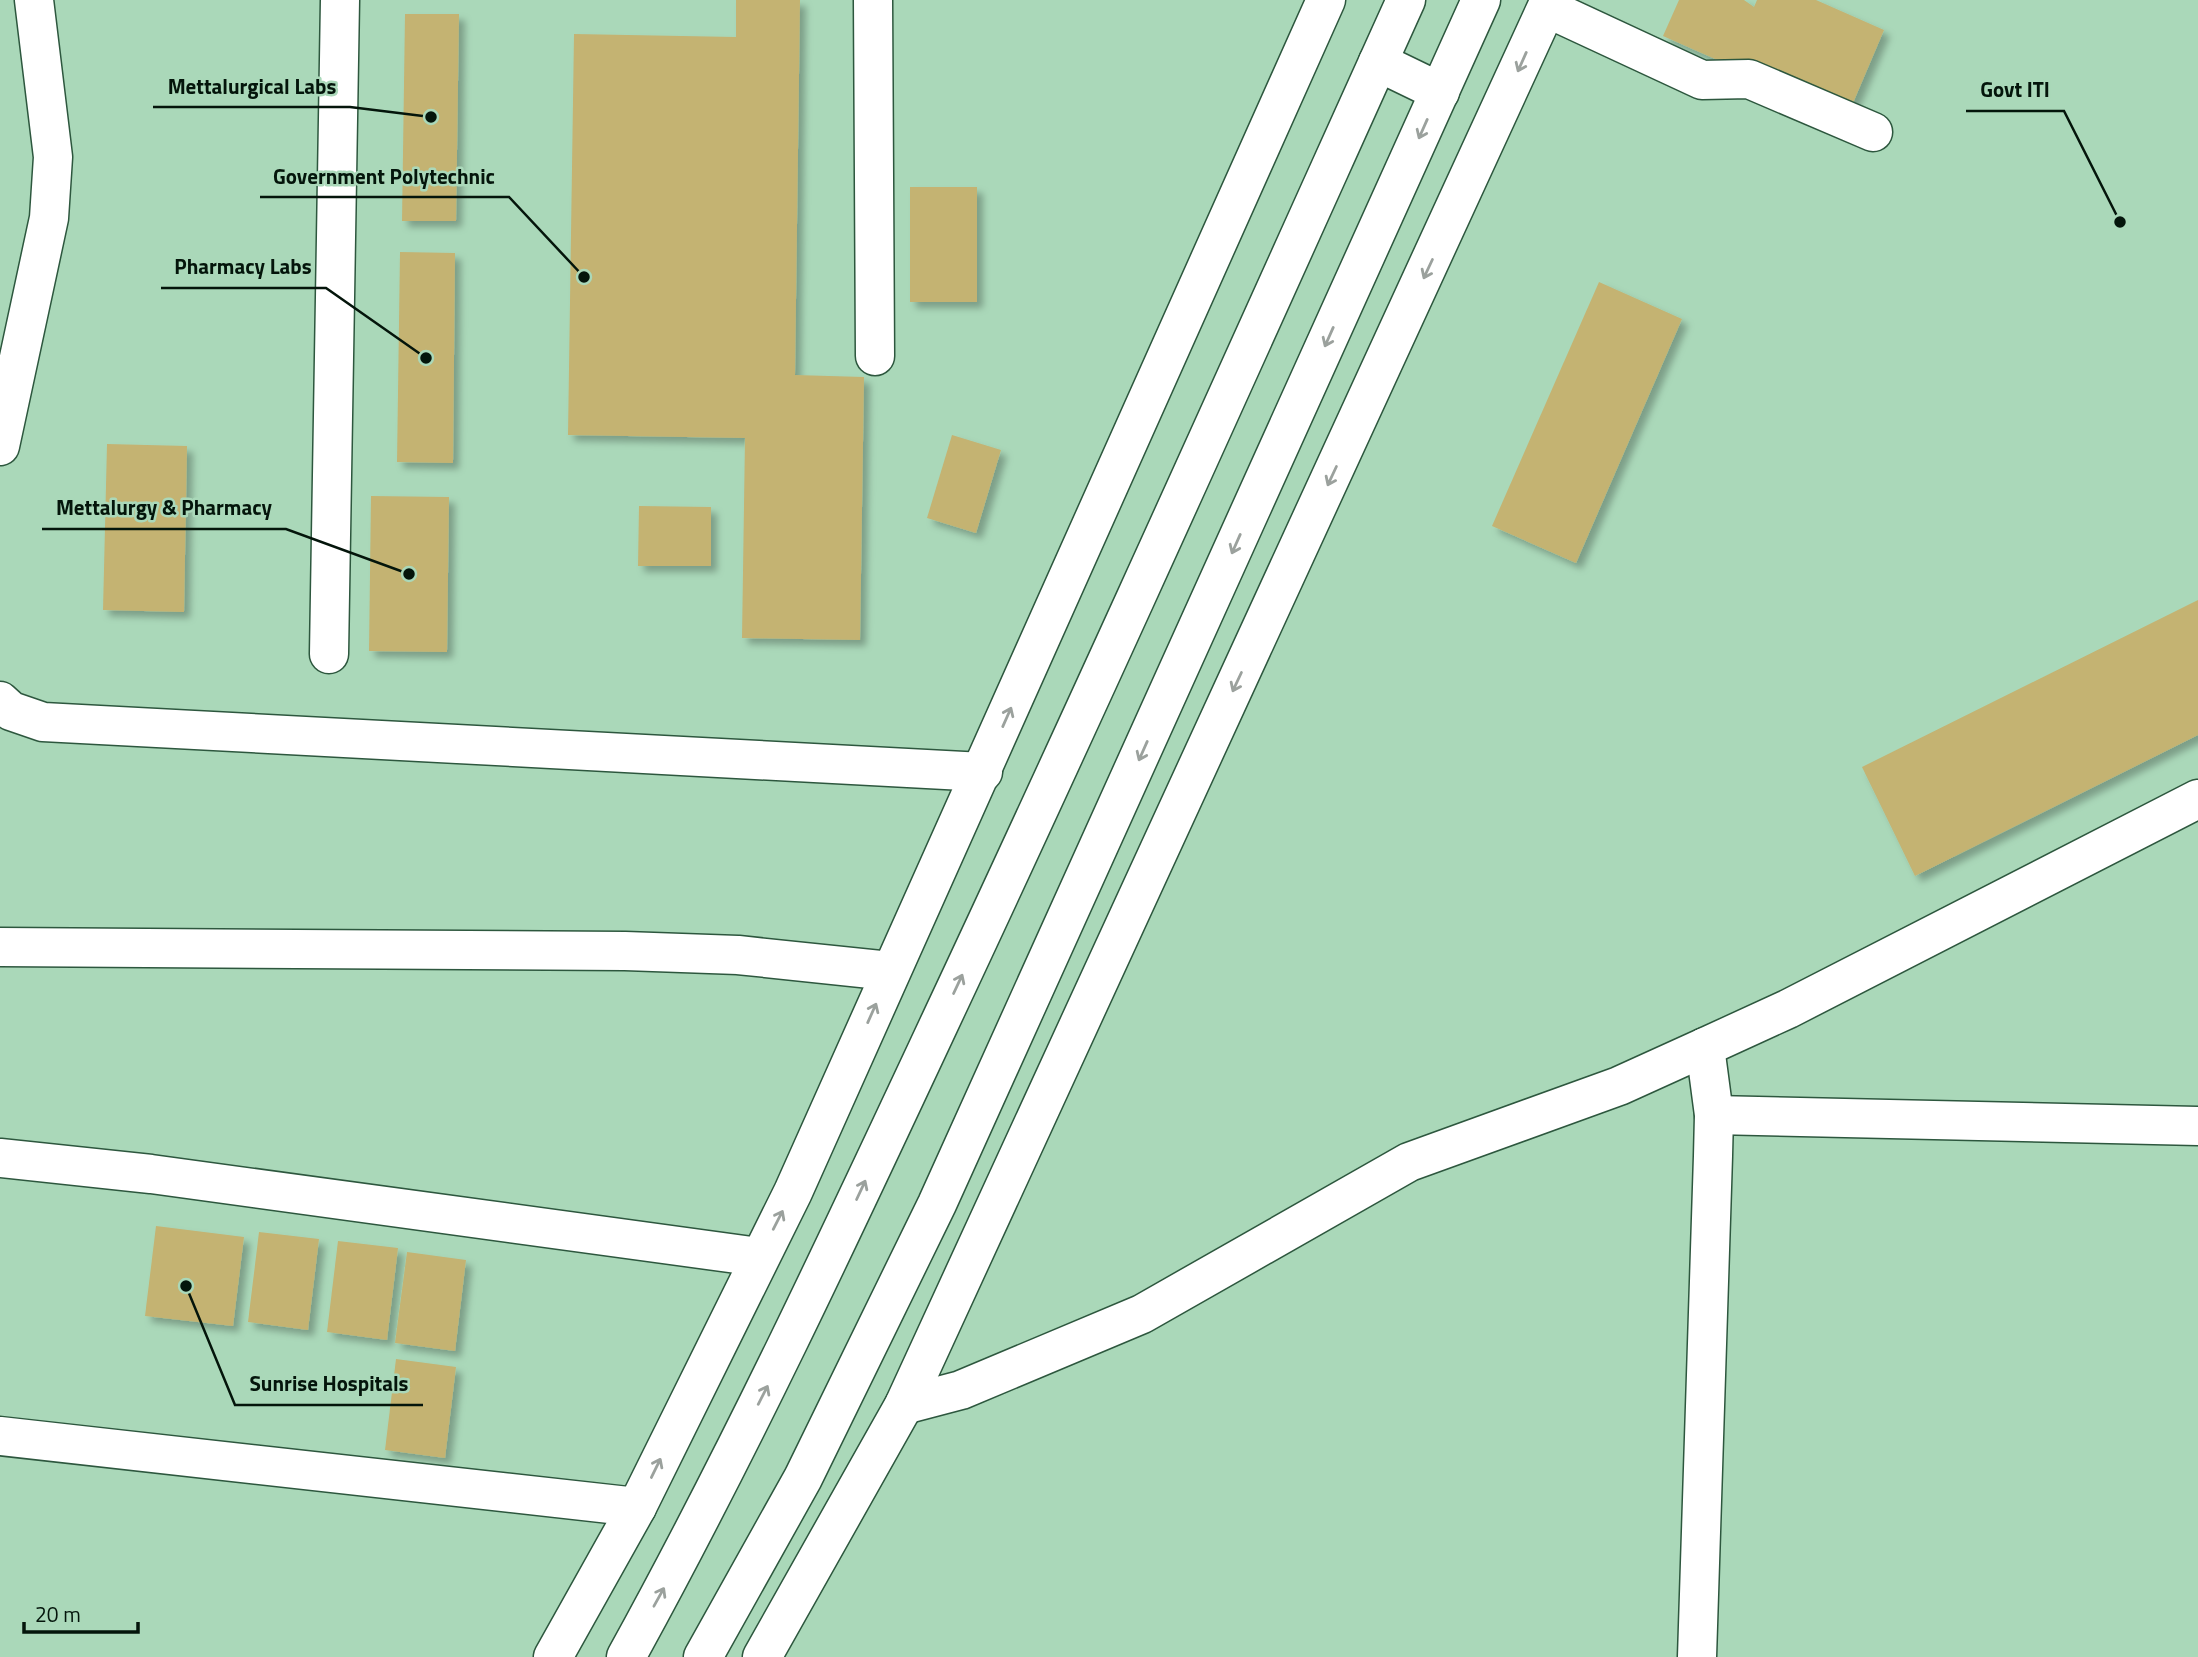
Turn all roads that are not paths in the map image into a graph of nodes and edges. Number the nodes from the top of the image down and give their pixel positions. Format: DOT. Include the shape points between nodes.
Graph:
graph roads {
  1 [pos="34,0"];
  2 [pos="340,0"];
  3 [pos="873,0"];
  4 [pos="1326,0"];
  5 [pos="1406,0"];
  6 [pos="1481,0"];
  7 [pos="1549,4"];
  8 [pos="1378,62"];
  9 [pos="1440,92"];
  10 [pos="1873,132"];
  11 [pos="875,356"];
  12 [pos="0,446"];
  13 [pos="329,654"];
  14 [pos="0,701"];
  15 [pos="983,772"];
  16 [pos="2198,799"];
  17 [pos="0,947"];
  18 [pos="890,971"];
  19 [pos="1705,1047"];
  20 [pos="1714,1115"];
  21 [pos="2198,1126"];
  22 [pos="0,1158"];
  23 [pos="760,1257"];
  24 [pos="904,1405"];
  25 [pos="0,1436"];
  26 [pos="637,1507"];
  27 [pos="553,1657"];
  28 [pos="626,1657"];
  29 [pos="704,1657"];
  30 [pos="762,1657"];
  31 [pos="1697,1657"];
  1 -- 12 [label="street" via="53,158 49,218"];
  2 -- 13 [label="street"];
  3 -- 11 [label="street"];
  15 -- 4 [label="street, one-way"];
  5 -- 8 [label="street"];
  6 -- 9 [label="street"];
  7 -- 10 [label="street" via="1702,80 1749,79"];
  7 -- 24 [label="street, one-way"];
  8 -- 9 [label="street"];
  28 -- 8 [label="street, one-way" via="794,1332 1002,891"];
  9 -- 29 [label="street, one-way" via="937,1204 803,1478"];
  14 -- 15 [label="street" via="11,711 43,722"];
  15 -- 18 [label="street"];
  16 -- 19 [label="street"];
  17 -- 18 [label="street" via="625,951 738,956"];
  23 -- 18 [label="street, one-way"];
  19 -- 20 [label="street"];
  19 -- 24 [label="street" via="1619,1086 1409,1162 1142,1314 961,1390"];
  20 -- 21 [label="street"];
  20 -- 31 [label="street"];
  22 -- 23 [label="street" via="151,1174"];
  26 -- 23 [label="street, one-way"];
  24 -- 30 [label="street"];
  25 -- 26 [label="street"];
  26 -- 27 [label="street"];
}
